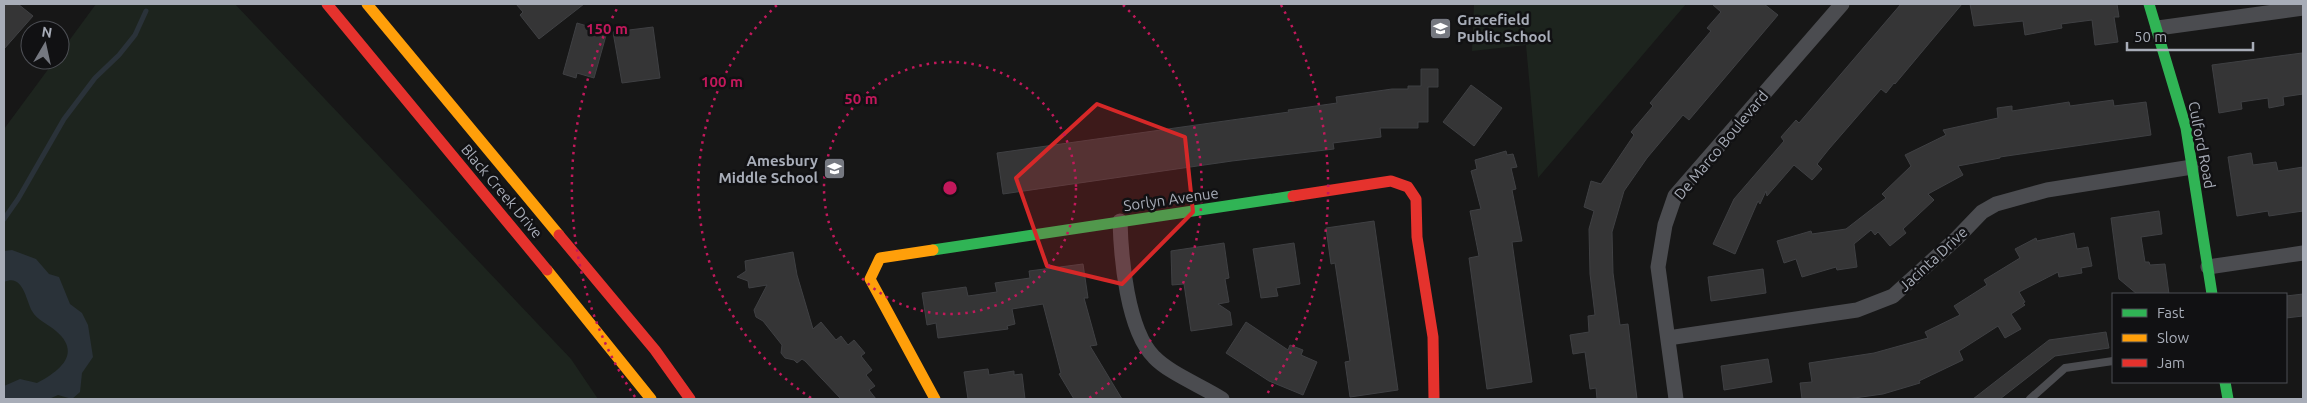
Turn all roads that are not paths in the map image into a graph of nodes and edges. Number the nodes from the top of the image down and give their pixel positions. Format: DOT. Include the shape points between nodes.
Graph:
graph roads {
  1 [pos="328,4"];
  2 [pos="367,4"];
  3 [pos="1842,4"];
  4 [pos="2149,4"];
  5 [pos="2303,8"];
  6 [pos="2158,28"];
  7 [pos="2192,167"];
  8 [pos="1120,221"];
  9 [pos="2303,253"];
  10 [pos="2208,267"];
  11 [pos="2212,293"];
  12 [pos="1668,338"];
  13 [pos="2112,361"];
  14 [pos="2225,383"];
  15 [pos="651,399"];
  16 [pos="690,399"];
  17 [pos="935,399"];
  18 [pos="1222,399"];
  19 [pos="1434,399"];
  20 [pos="1676,399"];
  21 [pos="2030,399"];
  22 [pos="2228,399"];
  1 -- 15 [label="main road, Black Creek Drive"];
  2 -- 16 [label="main road, Black Creek Drive" via="631,320"];
  3 -- 12 [label="street, De Marco Boulevard" via="1675,196 1665,225 1658,267"];
  4 -- 6 [label="main road, Culford Road"];
  5 -- 6 [label="street"];
  6 -- 7 [label="main road, Culford Road" via="2186,128"];
  7 -- 10 [label="main road, Culford Road"];
  7 -- 12 [label="street, Jacinta Drive" via="2047,190 1996,204 1982,212 1893,296 1857,310"];
  8 -- 17 [label="main road, Sorlyn Avenue" via="880,258 870,279"];
  8 -- 18 [label="street" via="1124,275 1141,337 1153,357"];
  8 -- 19 [label="main road, Sorlyn Avenue" via="1391,181 1408,187 1416,198 1417,237 1433,337"];
  9 -- 10 [label="street"];
  10 -- 11 [label="main road, Culford Road"];
  12 -- 20 [label="street, De Marco Boulevard"];
  13 -- 21 [label="lane" via="2065,368"];
  14 -- 22 [label="main road"];
}
